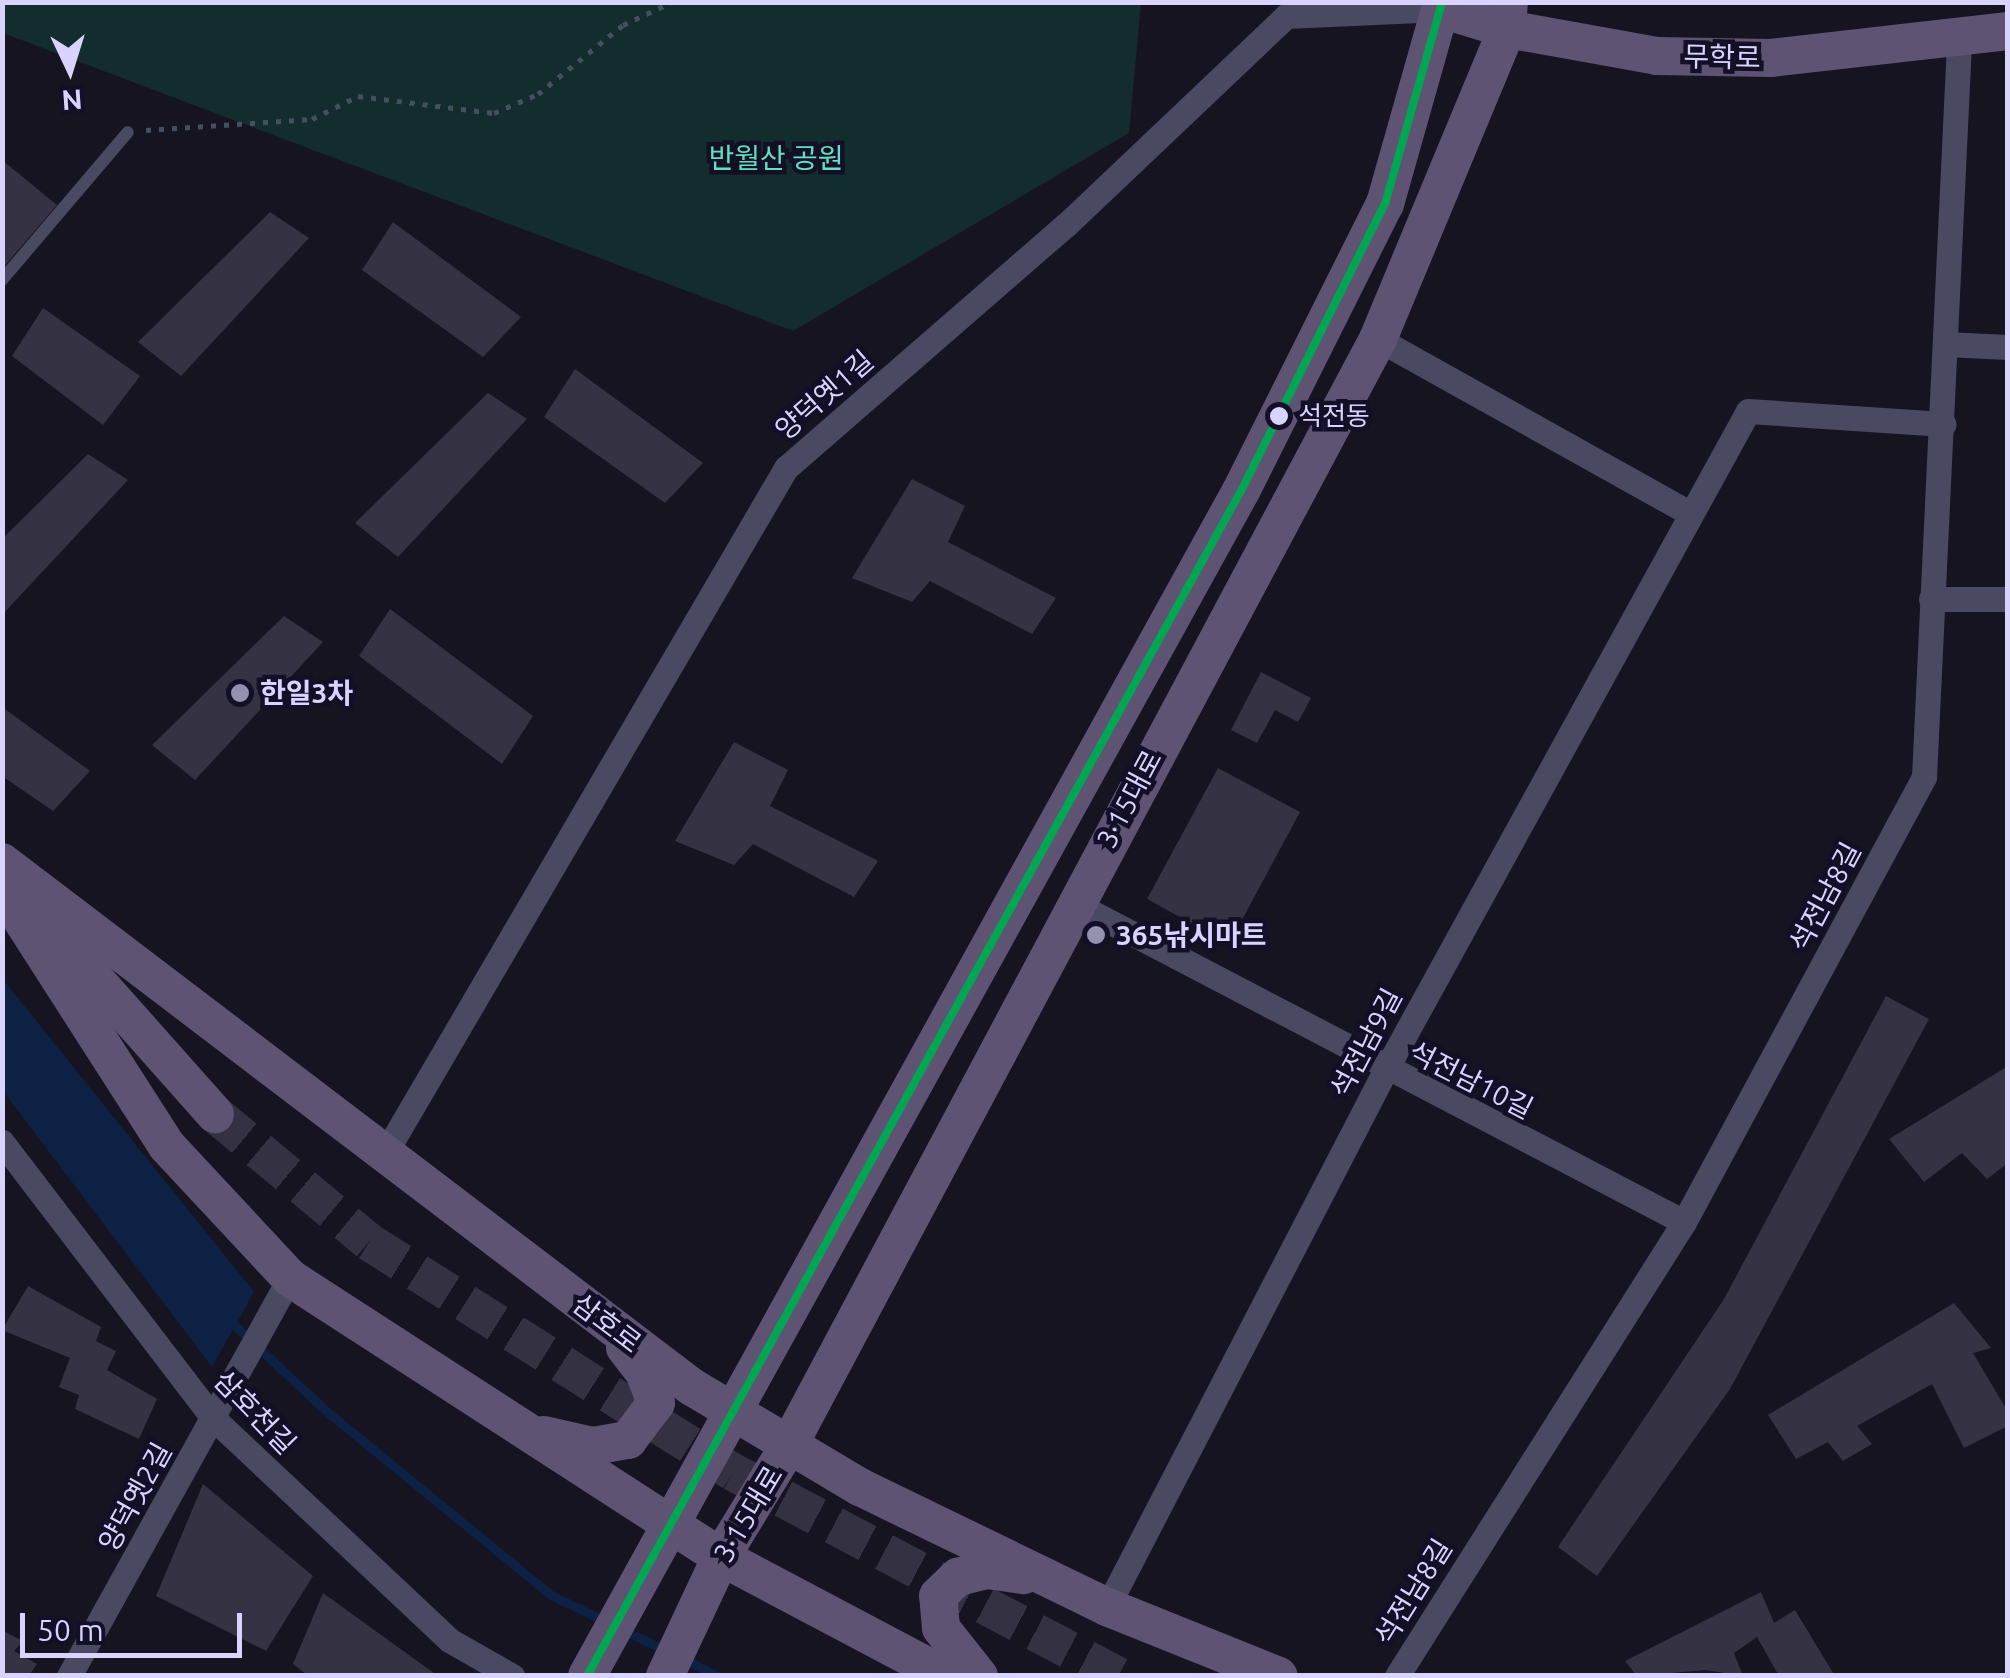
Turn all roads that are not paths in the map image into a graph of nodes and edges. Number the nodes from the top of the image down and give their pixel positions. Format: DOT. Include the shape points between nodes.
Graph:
graph roads {
  1 [pos="1442,6"];
  2 [pos="1508,16"];
  3 [pos="2008,32"];
  4 [pos="1959,42"];
  5 [pos="128,132"];
  6 [pos="2,280"];
  7 [pos="1378,340"];
  8 [pos="1945,344"];
  9 [pos="2008,347"];
  10 [pos="1944,424"];
  11 [pos="1687,512"];
  12 [pos="1930,599"];
  13 [pos="2008,600"];
  14 [pos="2,862"];
  15 [pos="2,874"];
  16 [pos="2,889"];
  17 [pos="1074,903"];
  18 [pos="1385,1070"];
  19 [pos="215,1114"];
  20 [pos="2,1142"];
  21 [pos="384,1154"];
  22 [pos="1684,1222"];
  23 [pos="284,1290"];
  24 [pos="602,1319"];
  25 [pos="218,1409"];
  26 [pos="735,1412"];
  27 [pos="522,1430"];
  28 [pos="789,1445"];
  29 [pos="666,1540"];
  30 [pos="716,1568"];
  31 [pos="1051,1580"];
  32 [pos="1107,1607"];
  33 [pos="69,1676"];
  34 [pos="512,1676"];
  35 [pos="587,1676"];
  36 [pos="664,1676"];
  37 [pos="946,1676"];
  38 [pos="979,1676"];
  39 [pos="1279,1676"];
  40 [pos="1396,1676"];
  1 -- 2 [label="main road, 무학로"];
  1 -- 21 [label="street, 양덕옛1길" via="1286,16 1067,224 786,468"];
  1 -- 26 [label="main road, 3·15대로" via="1385,204 1326,322 1241,491"];
  2 -- 4 [label="main road, 무학로" via="1657,56 1771,58"];
  2 -- 7 [label="main road, 3·15대로"];
  3 -- 4 [label="main road, 무학로"];
  4 -- 8 [label="street, 석전남8길"];
  5 -- 6 [label="lane"];
  7 -- 11 [label="street"];
  7 -- 17 [label="main road, 3·15대로"];
  8 -- 9 [label="street"];
  8 -- 10 [label="street, 석전남8길"];
  10 -- 11 [label="street, 석전남9길" via="1748,411"];
  10 -- 12 [label="street, 석전남8길"];
  11 -- 18 [label="street, 석전남9길"];
  12 -- 13 [label="street"];
  12 -- 22 [label="street, 석전남8길" via="1924,777"];
  14 -- 21 [label="main road, 삼호로"];
  15 -- 19 [label="main road"];
  16 -- 23 [label="main road" via="167,1146"];
  17 -- 18 [label="street, 석전남10길"];
  17 -- 28 [label="main road, 3·15대로"];
  18 -- 22 [label="street, 석전남10길"];
  18 -- 32 [label="street, 석전남9길"];
  20 -- 25 [label="street, 삼호천길"];
  21 -- 24 [label="main road, 삼호로"];
  22 -- 40 [label="street, 석전남8길"];
  23 -- 25 [label="street, 양덕옛2길"];
  23 -- 27 [label="main road"];
  24 -- 26 [label="main road, 삼호로"];
  24 -- 27 [label="main road" via="644,1372 656,1402 628,1440 593,1446"];
  25 -- 33 [label="street, 양덕옛2길"];
  25 -- 34 [label="street, 삼호천길" via="449,1640"];
  26 -- 28 [label="main road, 삼호로"];
  26 -- 29 [label="main road, 3·15대로"];
  27 -- 29 [label="main road"];
  28 -- 30 [label="main road, 3·15대로"];
  28 -- 31 [label="main road, 삼호로"];
  29 -- 30 [label="main road"];
  29 -- 35 [label="main road, 3·15대로"];
  30 -- 36 [label="main road, 3·15대로"];
  30 -- 37 [label="main road"];
  31 -- 32 [label="main road, 삼호로"];
  31 -- 38 [label="main road" via="988,1570 958,1576 938,1596 942,1628"];
  32 -- 39 [label="main road, 삼호로"];
}
